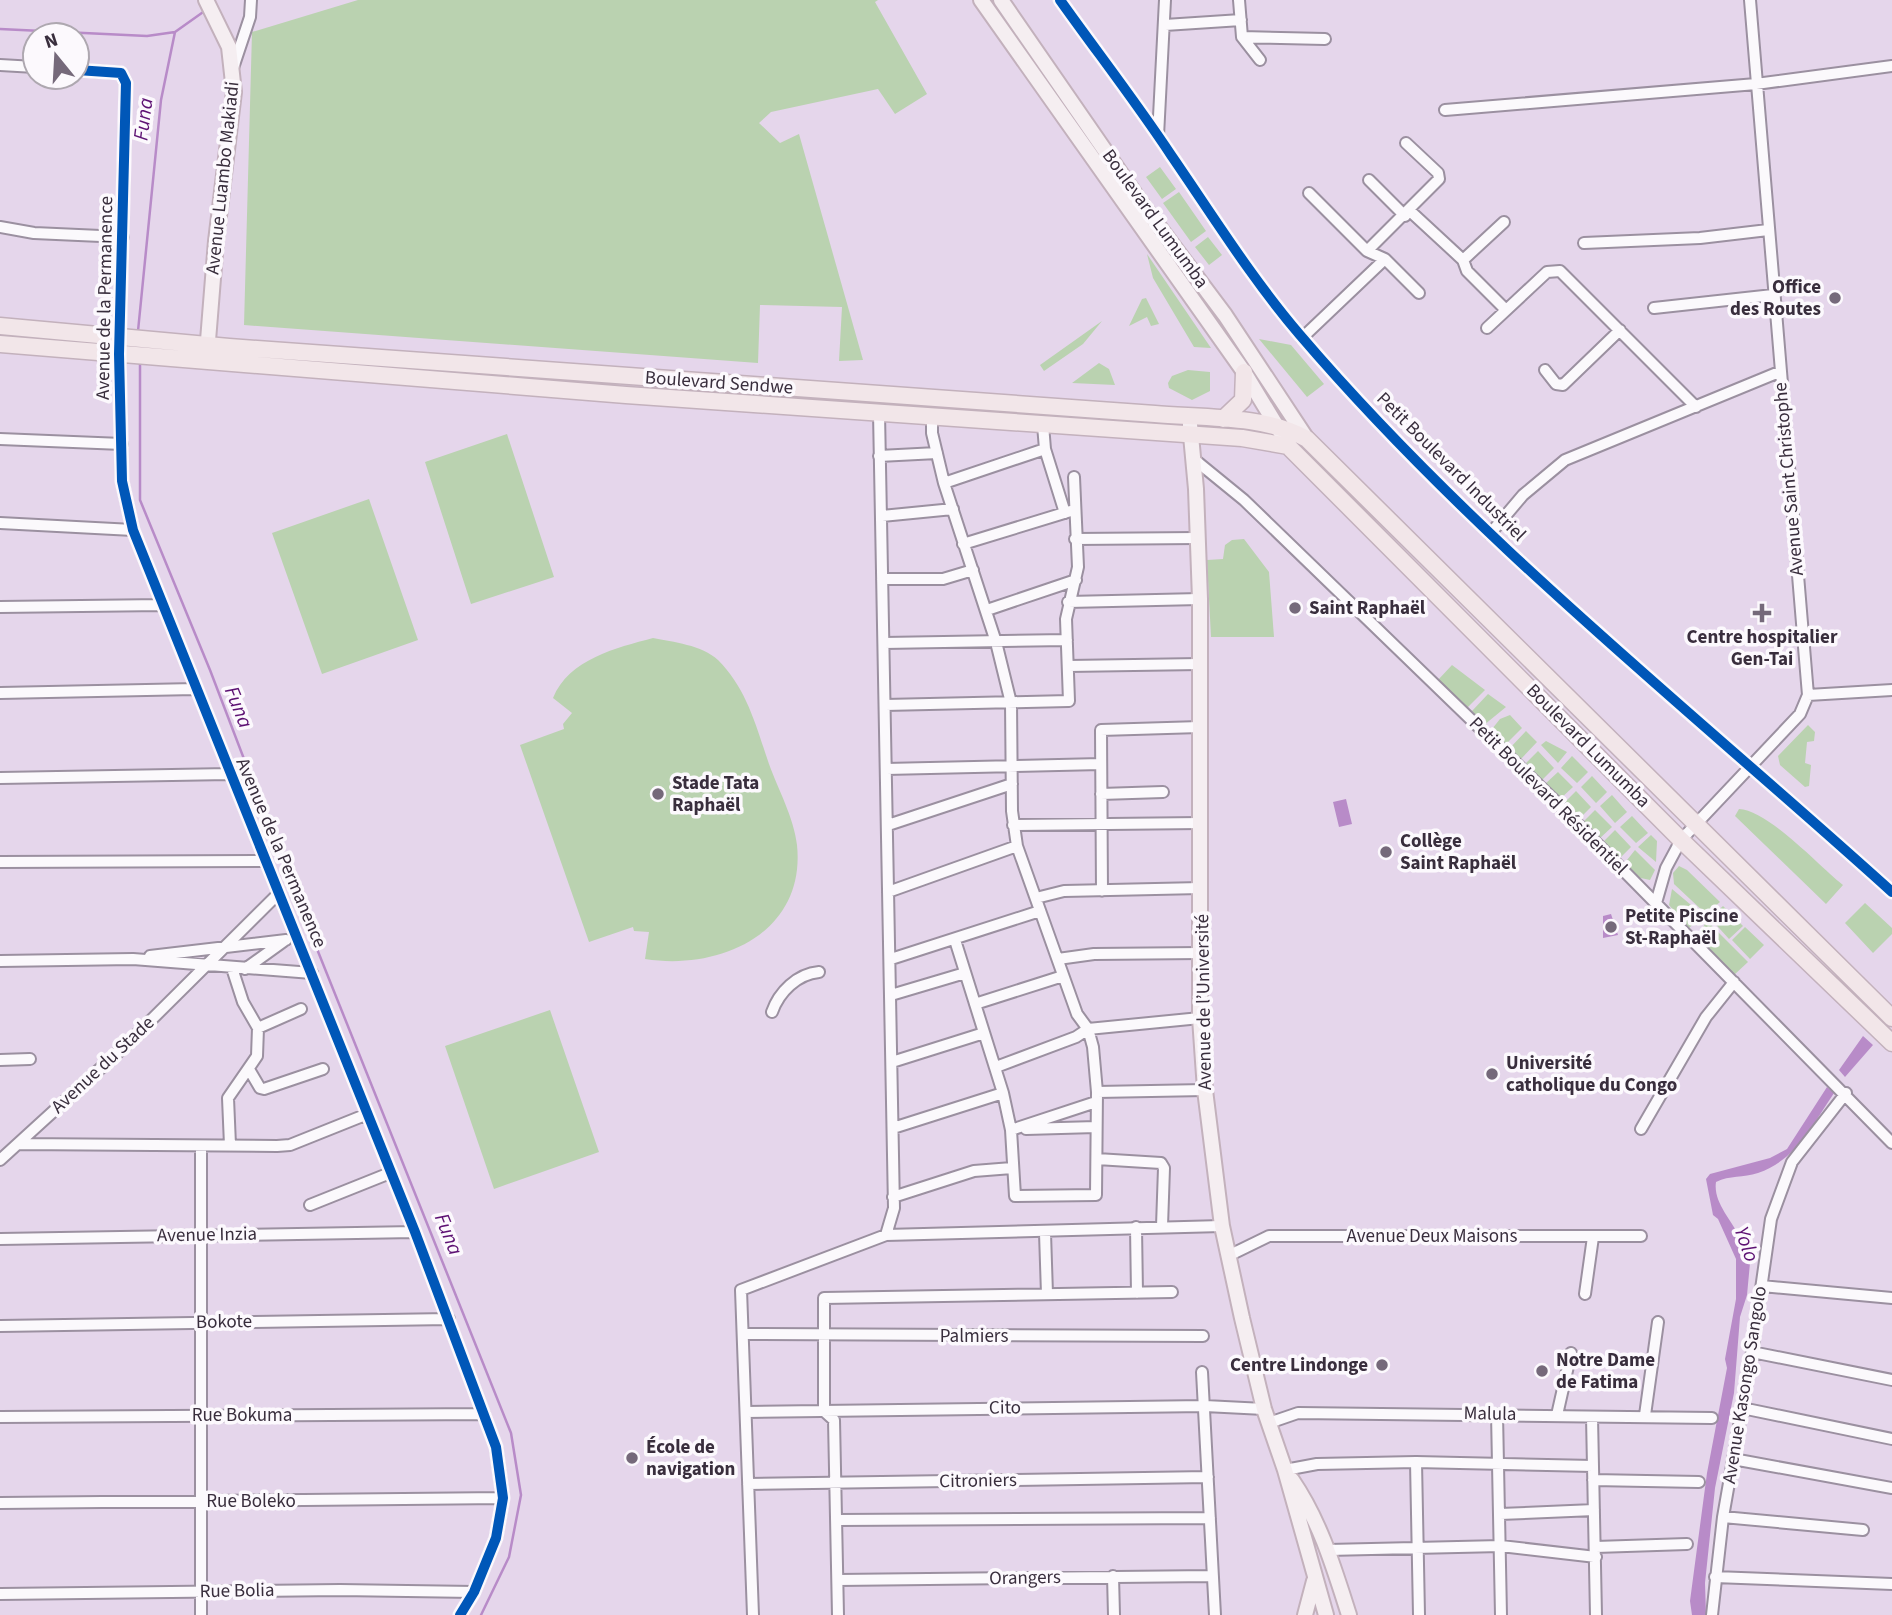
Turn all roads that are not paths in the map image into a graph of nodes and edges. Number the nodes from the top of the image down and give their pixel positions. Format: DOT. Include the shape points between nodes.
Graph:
graph roads {
  1 [pos="206,0"];
  2 [pos="251,0"];
  3 [pos="981,0"];
  4 [pos="1002,0"];
  5 [pos="1060,0"];
  6 [pos="1165,0"];
  7 [pos="1239,0"];
  8 [pos="1750,0"];
  9 [pos="1241,20"];
  10 [pos="1165,25"];
  11 [pos="1242,37"];
  12 [pos="1325,39"];
  13 [pos="1260,60"];
  14 [pos="0,65"];
  15 [pos="21,66"];
  16 [pos="1892,66"];
  17 [pos="233,68"];
  18 [pos="91,71"];
  19 [pos="1756,84"];
  20 [pos="1445,110"];
  21 [pos="1158,136"];
  22 [pos="1406,143"];
  23 [pos="1369,180"];
  24 [pos="1309,193"];
  25 [pos="1407,213"];
  26 [pos="1504,222"];
  27 [pos="0,227"];
  28 [pos="1768,230"];
  29 [pos="123,237"];
  30 [pos="1584,243"];
  31 [pos="1367,251"];
  32 [pos="1385,260"];
  33 [pos="1463,260"];
  34 [pos="1419,293"];
  35 [pos="1773,295"];
  36 [pos="1654,308"];
  37 [pos="1506,310"];
  38 [pos="0,326"];
  39 [pos="1487,328"];
  40 [pos="1620,330"];
  41 [pos="126,337"];
  42 [pos="1302,338"];
  43 [pos="0,344"];
  44 [pos="208,345"];
  45 [pos="160,349"];
  46 [pos="124,355"];
  47 [pos="206,362"];
  48 [pos="1545,370"];
  49 [pos="1244,372"];
  50 [pos="1779,372"];
  51 [pos="1696,407"];
  52 [pos="879,413"];
  53 [pos="1189,416"];
  54 [pos="932,417"];
  55 [pos="1223,419"];
  56 [pos="1043,425"];
  57 [pos="1278,427"];
  58 [pos="1192,436"];
  59 [pos="0,439"];
  60 [pos="1307,439"];
  61 [pos="121,444"];
  62 [pos="1288,446"];
  63 [pos="1045,449"];
  64 [pos="937,453"];
  65 [pos="879,456"];
  66 [pos="1195,460"];
  67 [pos="1074,477"];
  68 [pos="944,483"];
  69 [pos="953,509"];
  70 [pos="1069,511"];
  71 [pos="882,516"];
  72 [pos="0,523"];
  73 [pos="133,530"];
  74 [pos="1490,534"];
  75 [pos="1198,538"];
  76 [pos="1075,539"];
  77 [pos="964,544"];
  78 [pos="973,570"];
  79 [pos="882,579"];
  80 [pos="1076,580"];
  81 [pos="1200,599"];
  82 [pos="1068,602"];
  83 [pos="162,605"];
  84 [pos="0,607"];
  85 [pos="986,610"];
  86 [pos="1067,640"];
  87 [pos="996,642"];
  88 [pos="884,643"];
  89 [pos="1200,664"];
  90 [pos="1068,666"];
  91 [pos="195,690"];
  92 [pos="1892,690"];
  93 [pos="0,693"];
  94 [pos="1808,695"];
  95 [pos="1011,703"];
  96 [pos="885,705"];
  97 [pos="1200,727"];
  98 [pos="1101,764"];
  99 [pos="1012,766"];
  100 [pos="1753,766"];
  101 [pos="886,769"];
  102 [pos="229,774"];
  103 [pos="0,778"];
  104 [pos="1012,784"];
  105 [pos="1163,792"];
  106 [pos="1101,794"];
  107 [pos="1201,823"];
  108 [pos="1697,824"];
  109 [pos="888,825"];
  110 [pos="1013,825"];
  111 [pos="1101,826"];
  112 [pos="1681,840"];
  113 [pos="1017,846"];
  114 [pos="265,861"];
  115 [pos="0,862"];
  116 [pos="1201,888"];
  117 [pos="1102,891"];
  118 [pos="888,892"];
  119 [pos="1892,892"];
  120 [pos="279,893"];
  121 [pos="1036,898"];
  122 [pos="1656,903"];
  123 [pos="1040,911"];
  124 [pos="291,937"];
  125 [pos="955,940"];
  126 [pos="222,946"];
  127 [pos="1201,953"];
  128 [pos="133,959"];
  129 [pos="891,959"];
  130 [pos="1058,960"];
  131 [pos="0,961"];
  132 [pos="204,966"];
  133 [pos="232,968"];
  134 [pos="245,969"];
  135 [pos="819,972"];
  136 [pos="312,973"];
  137 [pos="965,973"];
  138 [pos="1063,976"];
  139 [pos="1734,982"];
  140 [pos="891,995"];
  141 [pos="975,1004"];
  142 [pos="302,1009"];
  143 [pos="772,1012"];
  144 [pos="1200,1018"];
  145 [pos="1892,1018"];
  146 [pos="258,1028"];
  147 [pos="1088,1029"];
  148 [pos="984,1033"];
  149 [pos="1891,1042"];
  150 [pos="30,1059"];
  151 [pos="0,1060"];
  152 [pos="892,1062"];
  153 [pos="996,1067"];
  154 [pos="323,1069"];
  155 [pos="250,1071"];
  156 [pos="1205,1090"];
  157 [pos="1843,1091"];
  158 [pos="1003,1093"];
  159 [pos="1096,1097"];
  160 [pos="365,1115"];
  161 [pos="1096,1127"];
  162 [pos="893,1128"];
  163 [pos="1641,1129"];
  164 [pos="1011,1130"];
  165 [pos="1892,1143"];
  166 [pos="18,1144"];
  167 [pos="230,1145"];
  168 [pos="201,1146"];
  169 [pos="1097,1159"];
  170 [pos="0,1160"];
  171 [pos="1012,1168"];
  172 [pos="390,1173"];
  173 [pos="893,1197"];
  174 [pos="310,1205"];
  175 [pos="1162,1226"];
  176 [pos="1215,1226"];
  177 [pos="1136,1227"];
  178 [pos="415,1233"];
  179 [pos="1045,1233"];
  180 [pos="201,1235"];
  181 [pos="886,1235"];
  182 [pos="1641,1236"];
  183 [pos="1593,1237"];
  184 [pos="0,1239"];
  185 [pos="1228,1256"];
  186 [pos="1762,1286"];
  187 [pos="1172,1292"];
  188 [pos="1137,1293"];
  189 [pos="1046,1294"];
  190 [pos="1585,1294"];
  191 [pos="1892,1298"];
  192 [pos="449,1318"];
  193 [pos="201,1322"];
  194 [pos="1658,1322"];
  195 [pos="0,1326"];
  196 [pos="745,1334"];
  197 [pos="825,1335"];
  198 [pos="1203,1336"];
  199 [pos="1752,1352"];
  200 [pos="1571,1353"];
  201 [pos="1202,1372"];
  202 [pos="1892,1380"];
  203 [pos="1205,1406"];
  204 [pos="1742,1408"];
  205 [pos="824,1411"];
  206 [pos="746,1412"];
  207 [pos="484,1413"];
  208 [pos="1497,1414"];
  209 [pos="1558,1415"];
  210 [pos="1645,1415"];
  211 [pos="203,1416"];
  212 [pos="1266,1416"];
  213 [pos="0,1417"];
  214 [pos="1592,1417"];
  215 [pos="1712,1418"];
  216 [pos="1892,1438"];
  217 [pos="1733,1459"];
  218 [pos="1416,1462"];
  219 [pos="1498,1464"];
  220 [pos="1593,1466"];
  221 [pos="1285,1470"];
  222 [pos="1208,1477"];
  223 [pos="1593,1480"];
  224 [pos="1699,1482"];
  225 [pos="748,1484"];
  226 [pos="836,1484"];
  227 [pos="1892,1488"];
  228 [pos="503,1497"];
  229 [pos="201,1501"];
  230 [pos="0,1503"];
  231 [pos="1594,1510"];
  232 [pos="1500,1514"];
  233 [pos="1723,1517"];
  234 [pos="1210,1518"];
  235 [pos="837,1520"];
  236 [pos="1863,1530"];
  237 [pos="1687,1544"];
  238 [pos="1501,1546"];
  239 [pos="1420,1549"];
  240 [pos="1328,1550"];
  241 [pos="1596,1552"];
  242 [pos="1112,1576"];
  243 [pos="1213,1576"];
  244 [pos="1315,1576"];
  245 [pos="1716,1577"];
  246 [pos="838,1580"];
  247 [pos="1892,1584"];
  248 [pos="201,1591"];
  249 [pos="474,1592"];
  250 [pos="0,1594"];
  251 [pos="201,1615"];
  252 [pos="460,1615"];
  253 [pos="753,1615"];
  254 [pos="838,1615"];
  255 [pos="1114,1615"];
  256 [pos="1215,1615"];
  257 [pos="1305,1615"];
  258 [pos="1326,1615"];
  259 [pos="1349,1615"];
  260 [pos="1419,1615"];
  261 [pos="1502,1615"];
  262 [pos="1596,1615"];
  263 [pos="1712,1615"];
  1 -- 17 [label="main road, Avenue Luambo Makiadi" via="221,28"];
  2 -- 17 [label="street"];
  3 -- 49 [label="main road, Boulevard Lumumba"];
  4 -- 60 [label="main road, Boulevard Lumumba" via="1144,207 1233,326"];
  5 -- 21 [label="street, Petit Boulevard Industriel"];
  6 -- 10 [label="street"];
  7 -- 9 [label="street"];
  8 -- 19 [label="street, Avenue Saint Christophe"];
  9 -- 10 [label="street"];
  9 -- 11 [label="street"];
  10 -- 21 [label="street"];
  11 -- 12 [label="street"];
  11 -- 13 [label="street"];
  14 -- 15 [label="street"];
  16 -- 19 [label="street"];
  17 -- 44 [label="main road, Avenue Luambo Makiadi"];
  18 -- 29 [label="street, Avenue de la Permanence" via="124,77"];
  19 -- 20 [label="street"];
  19 -- 28 [label="street, Avenue Saint Christophe"];
  21 -- 42 [label="street, Petit Boulevard Industriel" via="1261,288"];
  22 -- 25 [label="street" via="1439,176"];
  23 -- 25 [label="street"];
  24 -- 31 [label="street"];
  25 -- 31 [label="street"];
  25 -- 33 [label="street"];
  26 -- 33 [label="street"];
  27 -- 29 [label="street"];
  28 -- 30 [label="street"];
  28 -- 35 [label="street, Avenue Saint Christophe"];
  29 -- 41 [label="street, Avenue de la Permanence"];
  31 -- 32 [label="street"];
  32 -- 34 [label="street"];
  32 -- 42 [label="street"];
  33 -- 37 [label="street" via="1467,271"];
  35 -- 36 [label="street"];
  35 -- 50 [label="street, Avenue Saint Christophe"];
  37 -- 39 [label="street"];
  37 -- 40 [label="street" via="1547,272 1560,271"];
  38 -- 41 [label="highway"];
  40 -- 48 [label="street" via="1563,385 1556,384"];
  40 -- 51 [label="street"];
  41 -- 45 [label="highway"];
  41 -- 46 [label="street, Avenue de la Permanence"];
  42 -- 74 [label="street, Petit Boulevard Industriel"];
  43 -- 46 [label="highway"];
  44 -- 45 [label="highway, Boulevard Sendwe"];
  44 -- 47 [label="main road, Avenue Luambo Makiadi"];
  44 -- 53 [label="highway, Boulevard Sendwe"];
  45 -- 46 [label="highway"];
  45 -- 47 [label="highway, Boulevard Sendwe"];
  46 -- 61 [label="street, Avenue de la Permanence"];
  47 -- 52 [label="highway, Boulevard Sendwe"];
  49 -- 55 [label="highway" via="1243,400"];
  49 -- 57 [label="main road, Boulevard Lumumba"];
  50 -- 51 [label="street"];
  50 -- 94 [label="street, Avenue Saint Christophe"];
  51 -- 74 [label="street" via="1565,460 1523,495"];
  52 -- 54 [label="highway, Boulevard Sendwe"];
  52 -- 65 [label="street"];
  53 -- 55 [label="highway, Boulevard Sendwe"];
  53 -- 58 [label="main road, Avenue de l’Université"];
  54 -- 56 [label="highway, Boulevard Sendwe"];
  54 -- 64 [label="street"];
  55 -- 57 [label="highway, Boulevard Sendwe"];
  56 -- 58 [label="highway, Boulevard Sendwe"];
  56 -- 63 [label="street"];
  57 -- 60 [label="highway, Boulevard Lumumba"];
  57 -- 62 [label="main road, Boulevard Lumumba"];
  58 -- 62 [label="highway, Boulevard Sendwe"];
  58 -- 66 [label="main road, Avenue de l’Université"];
  59 -- 61 [label="street"];
  60 -- 108 [label="highway, Boulevard Lumumba"];
  61 -- 73 [label="street, Avenue de la Permanence" via="122,481"];
  62 -- 112 [label="highway, Boulevard Lumumba"];
  63 -- 68 [label="street"];
  63 -- 70 [label="street"];
  64 -- 65 [label="street"];
  64 -- 68 [label="street"];
  65 -- 71 [label="street"];
  66 -- 75 [label="main road, Avenue de l’Université"];
  66 -- 122 [label="street, Petit Boulevard Résidentiel" via="1244,500"];
  67 -- 70 [label="street"];
  68 -- 69 [label="street"];
  69 -- 71 [label="street"];
  69 -- 77 [label="street"];
  70 -- 76 [label="street"];
  70 -- 77 [label="street"];
  71 -- 79 [label="street"];
  72 -- 73 [label="street"];
  73 -- 83 [label="street, Avenue de la Permanence"];
  74 -- 100 [label="street, Petit Boulevard Industriel"];
  75 -- 76 [label="street"];
  75 -- 81 [label="main road, Avenue de l’Université"];
  76 -- 80 [label="street"];
  77 -- 78 [label="street"];
  78 -- 79 [label="street" via="943,579"];
  78 -- 85 [label="street"];
  79 -- 88 [label="street"];
  80 -- 82 [label="street"];
  80 -- 85 [label="street"];
  81 -- 82 [label="street"];
  81 -- 89 [label="main road, Avenue de l’Université"];
  82 -- 86 [label="street"];
  83 -- 84 [label="street"];
  83 -- 91 [label="street, Avenue de la Permanence"];
  85 -- 87 [label="street"];
  86 -- 87 [label="street"];
  86 -- 90 [label="street"];
  87 -- 88 [label="street"];
  87 -- 95 [label="street"];
  88 -- 96 [label="street"];
  89 -- 90 [label="street"];
  89 -- 97 [label="main road, Avenue de l’Université"];
  90 -- 95 [label="street" via="1069,701"];
  91 -- 93 [label="street"];
  91 -- 102 [label="street, Avenue de la Permanence"];
  92 -- 94 [label="street"];
  94 -- 100 [label="street" via="1800,714"];
  95 -- 96 [label="street"];
  95 -- 99 [label="street"];
  96 -- 101 [label="street"];
  97 -- 98 [label="street" via="1101,730"];
  97 -- 107 [label="main road, Avenue de l’Université"];
  98 -- 99 [label="street"];
  98 -- 106 [label="street"];
  99 -- 101 [label="street"];
  99 -- 104 [label="street"];
  100 -- 108 [label="street"];
  100 -- 119 [label="street, Petit Boulevard Industriel"];
  101 -- 109 [label="street"];
  102 -- 103 [label="street"];
  102 -- 114 [label="street, Avenue de la Permanence"];
  104 -- 109 [label="street"];
  104 -- 110 [label="street"];
  105 -- 106 [label="street"];
  106 -- 111 [label="street"];
  107 -- 111 [label="street"];
  107 -- 116 [label="main road, Avenue de l’Université"];
  108 -- 112 [label="street"];
  108 -- 145 [label="highway, Boulevard Lumumba"];
  109 -- 118 [label="street"];
  110 -- 111 [label="street"];
  110 -- 113 [label="street"];
  111 -- 117 [label="street"];
  112 -- 122 [label="street" via="1666,868"];
  112 -- 149 [label="highway, Boulevard Lumumba"];
  113 -- 118 [label="street"];
  113 -- 121 [label="street"];
  114 -- 115 [label="street"];
  114 -- 120 [label="street, Avenue de la Permanence"];
  116 -- 117 [label="street"];
  116 -- 127 [label="main road, Avenue de l’Université"];
  117 -- 121 [label="street" via="1064,891"];
  118 -- 129 [label="street"];
  120 -- 124 [label="street, Avenue de la Permanence"];
  120 -- 126 [label="street, Avenue du Stade"];
  121 -- 123 [label="street"];
  122 -- 139 [label="street, Petit Boulevard Résidentiel"];
  123 -- 125 [label="street"];
  123 -- 130 [label="street"];
  124 -- 126 [label="street"];
  124 -- 134 [label="street"];
  124 -- 136 [label="street, Avenue de la Permanence"];
  125 -- 129 [label="street"];
  125 -- 137 [label="street"];
  126 -- 128 [label="street"];
  126 -- 132 [label="street, Avenue du Stade"];
  127 -- 130 [label="street" via="1094,954"];
  127 -- 144 [label="main road, Avenue de l’Université"];
  128 -- 131 [label="street"];
  128 -- 132 [label="street"];
  129 -- 140 [label="street"];
  130 -- 138 [label="street"];
  132 -- 133 [label="street"];
  132 -- 166 [label="street, Avenue du Stade" via="133,1039"];
  133 -- 134 [label="street"];
  133 -- 146 [label="street"];
  134 -- 136 [label="street"];
  135 -- 143 [label="street" via="807,973 778,995"];
  136 -- 160 [label="street, Avenue de la Permanence"];
  137 -- 140 [label="street"];
  137 -- 141 [label="street"];
  138 -- 141 [label="street"];
  138 -- 147 [label="street" via="1077,1014"];
  139 -- 157 [label="street, Petit Boulevard Résidentiel"];
  139 -- 163 [label="street" via="1706,1017"];
  140 -- 152 [label="street"];
  141 -- 148 [label="street"];
  142 -- 146 [label="street"];
  144 -- 147 [label="street"];
  144 -- 156 [label="main road, Avenue de l’Université"];
  146 -- 155 [label="street" via="259,1050"];
  147 -- 153 [label="street"];
  147 -- 159 [label="street"];
  148 -- 152 [label="street"];
  148 -- 153 [label="street"];
  150 -- 151 [label="street"];
  152 -- 162 [label="street"];
  153 -- 158 [label="street"];
  154 -- 155 [label="street" via="264,1089"];
  155 -- 167 [label="street" via="228,1098"];
  156 -- 159 [label="street"];
  156 -- 176 [label="main road, Avenue de l’Université"];
  157 -- 165 [label="street, Petit Boulevard Résidentiel"];
  157 -- 186 [label="street, Avenue Kasongo Sangolo" via="1801,1147 1783,1180 1771,1219"];
  158 -- 162 [label="street"];
  158 -- 164 [label="street"];
  159 -- 161 [label="street"];
  159 -- 164 [label="street"];
  160 -- 167 [label="street" via="290,1144"];
  160 -- 172 [label="street, Avenue de la Permanence"];
  161 -- 164 [label="street"];
  161 -- 169 [label="street"];
  162 -- 173 [label="street"];
  164 -- 171 [label="street"];
  166 -- 168 [label="street"];
  166 -- 170 [label="street, Avenue du Stade"];
  167 -- 168 [label="street"];
  168 -- 180 [label="street"];
  169 -- 171 [label="street" via="1098,1192 1089,1197 1018,1198 1013,1193"];
  169 -- 175 [label="street" via="1161,1163"];
  171 -- 173 [label="street" via="974,1171"];
  172 -- 174 [label="street"];
  172 -- 178 [label="street, Avenue de la Permanence"];
  173 -- 181 [label="street"];
  175 -- 176 [label="street"];
  175 -- 177 [label="street"];
  176 -- 185 [label="main road, Avenue de l’Université"];
  177 -- 179 [label="street"];
  177 -- 188 [label="street"];
  178 -- 180 [label="street, Avenue Inzia"];
  178 -- 192 [label="street, Avenue de la Permanence"];
  179 -- 181 [label="street"];
  179 -- 189 [label="street"];
  180 -- 184 [label="street, Avenue Inzia"];
  180 -- 193 [label="street"];
  181 -- 196 [label="street" via="741,1290"];
  182 -- 183 [label="street, Avenue Deux Maisons"];
  183 -- 185 [label="street, Avenue Deux Maisons" via="1269,1236"];
  183 -- 190 [label="street"];
  185 -- 212 [label="main road, Avenue de l’Université"];
  186 -- 191 [label="street"];
  186 -- 199 [label="street, Avenue Kasongo Sangolo"];
  187 -- 188 [label="street"];
  188 -- 189 [label="street"];
  189 -- 197 [label="street" via="828,1296 824,1297"];
  192 -- 193 [label="street, Bokote"];
  192 -- 207 [label="street, Avenue de la Permanence"];
  193 -- 195 [label="street, Bokote"];
  193 -- 211 [label="street"];
  194 -- 210 [label="street"];
  196 -- 197 [label="street, Palmiers"];
  196 -- 206 [label="street"];
  197 -- 198 [label="street, Palmiers"];
  197 -- 205 [label="street"];
  199 -- 202 [label="street"];
  199 -- 204 [label="street, Avenue Kasongo Sangolo"];
  200 -- 209 [label="street"];
  201 -- 203 [label="street"];
  203 -- 205 [label="street, Cito"];
  203 -- 212 [label="street, Cito"];
  203 -- 222 [label="street"];
  204 -- 216 [label="street"];
  204 -- 217 [label="street, Avenue Kasongo Sangolo"];
  205 -- 206 [label="street, Cito"];
  205 -- 226 [label="street" via="834,1419"];
  206 -- 225 [label="street"];
  207 -- 211 [label="street, Rue Bokuma"];
  207 -- 228 [label="street, Avenue de la Permanence" via="496,1447"];
  208 -- 209 [label="street, Malula"];
  208 -- 212 [label="street, Malula"];
  208 -- 219 [label="street"];
  209 -- 214 [label="street, Malula"];
  210 -- 214 [label="street, Malula"];
  210 -- 215 [label="street, Malula"];
  211 -- 213 [label="street, Rue Bokuma"];
  211 -- 229 [label="street"];
  212 -- 221 [label="main road, Avenue de l’Université"];
  214 -- 220 [label="street"];
  217 -- 227 [label="street"];
  217 -- 233 [label="street, Avenue Kasongo Sangolo"];
  218 -- 219 [label="street"];
  218 -- 221 [label="street" via="1317,1464"];
  218 -- 239 [label="street"];
  219 -- 220 [label="street"];
  219 -- 232 [label="street"];
  220 -- 223 [label="street"];
  221 -- 240 [label="main road" via="1310,1509"];
  221 -- 244 [label="main road, Avenue de l’Université"];
  222 -- 226 [label="street, Citroniers"];
  222 -- 234 [label="street"];
  223 -- 224 [label="street"];
  223 -- 231 [label="street"];
  225 -- 226 [label="street, Citroniers"];
  225 -- 253 [label="street"];
  226 -- 235 [label="street"];
  228 -- 229 [label="street, Rue Boleko"];
  228 -- 249 [label="street, Avenue de la Permanence" via="496,1538"];
  229 -- 230 [label="street, Rue Boleko"];
  229 -- 248 [label="street"];
  231 -- 232 [label="street"];
  231 -- 241 [label="street"];
  232 -- 238 [label="street"];
  233 -- 236 [label="street"];
  233 -- 245 [label="street, Avenue Kasongo Sangolo"];
  234 -- 235 [label="street"];
  234 -- 243 [label="street"];
  235 -- 246 [label="street"];
  237 -- 241 [label="street"];
  238 -- 239 [label="street"];
  238 -- 241 [label="street"];
  238 -- 261 [label="street"];
  239 -- 240 [label="street"];
  239 -- 260 [label="street"];
  240 -- 259 [label="main road"];
  241 -- 262 [label="street"];
  242 -- 243 [label="street, Orangers"];
  242 -- 246 [label="street, Orangers"];
  242 -- 255 [label="street"];
  243 -- 256 [label="street"];
  244 -- 257 [label="main road"];
  244 -- 258 [label="main road, Avenue de l’Université"];
  245 -- 247 [label="street"];
  245 -- 263 [label="street, Avenue Kasongo Sangolo"];
  246 -- 254 [label="street"];
  248 -- 249 [label="street, Rue Bolia"];
  248 -- 250 [label="street, Rue Bolia"];
  248 -- 251 [label="street"];
  249 -- 252 [label="street, Avenue de la Permanence"];
}
